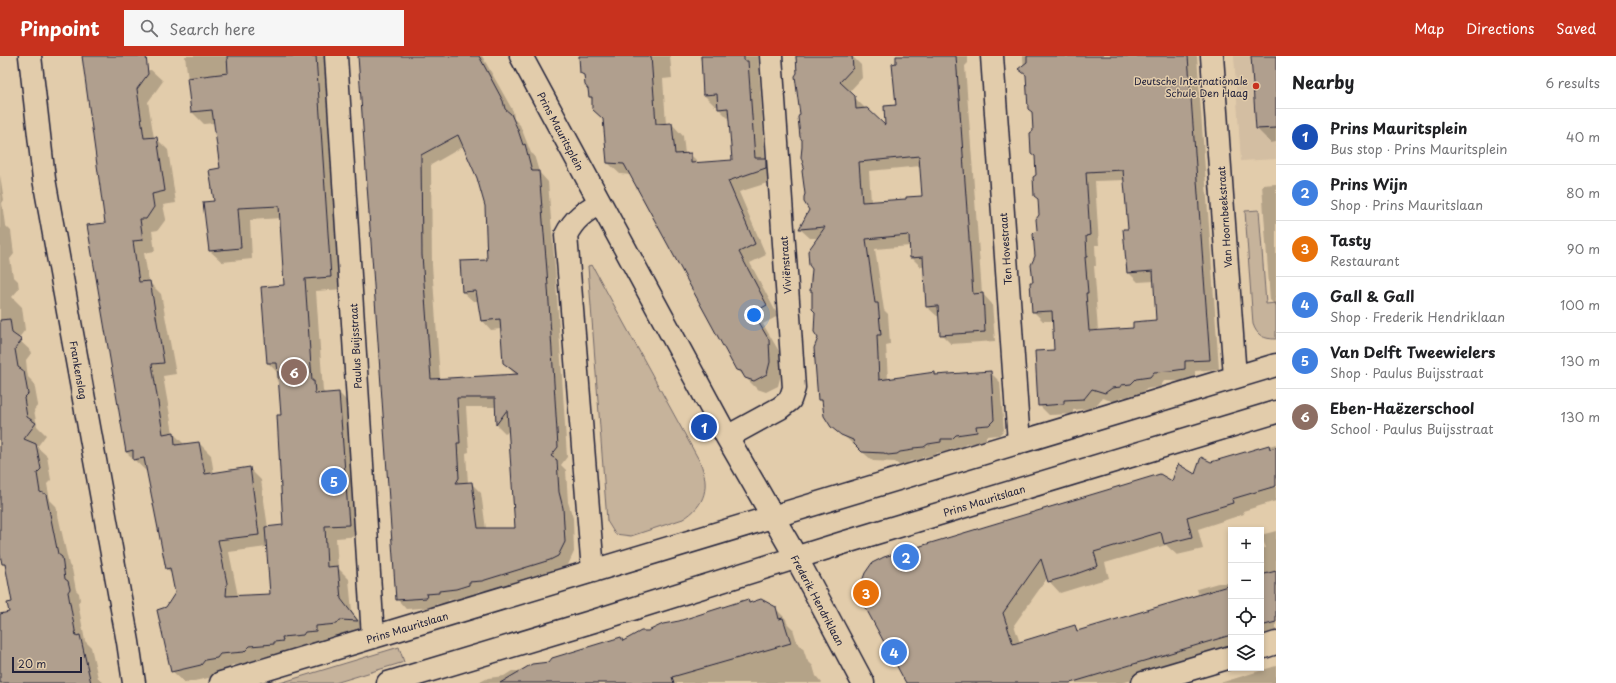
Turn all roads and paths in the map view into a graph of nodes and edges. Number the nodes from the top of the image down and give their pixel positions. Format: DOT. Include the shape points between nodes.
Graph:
graph roads {
  1 [pos="30,56"];
  2 [pos="336,56"];
  3 [pos="771,56"];
  4 [pos="992,56"];
  5 [pos="1212,56"];
  6 [pos="525,57"];
  7 [pos="600,203"];
  8 [pos="1276,365"];
  9 [pos="1235,377"];
  10 [pos="1276,412"];
  11 [pos="728,437"];
  12 [pos="1019,443"];
  13 [pos="773,516"];
  14 [pos="796,557"];
  15 [pos="593,571"];
  16 [pos="374,637"];
  17 [pos="1276,643"];
  18 [pos="1264,647"];
  19 [pos="1228,658"];
  20 [pos="134,683"];
  21 [pos="221,683"];
  22 [pos="388,683"];
  23 [pos="863,683"];
  24 [pos="1143,683"];
  1 -- 20 [label="street, Frankenslag" via="44,179"];
  2 -- 16 [label="street, Paulus Buijsstraat"];
  3 -- 11 [label="street, Viviënstraat" via="794,388 790,400 780,408"];
  4 -- 12 [label="street, Ten Hovestraat"];
  5 -- 9 [label="street, Van Hoornbeekstraat"];
  6 -- 7 [label="street, Prins Mauritsplein"];
  7 -- 11 [label="street, Prins Mauritsplein"];
  7 -- 15 [label="street" via="571,224 566,235"];
  8 -- 9 [label="street"];
  9 -- 12 [label="street"];
  10 -- 14 [label="street, Prins Mauritslaan"];
  11 -- 13 [label="street, Prins Mauritsplein"];
  12 -- 13 [label="street"];
  13 -- 14 [label="street, Frederik Hendriklaan"];
  13 -- 15 [label="street"];
  14 -- 22 [label="street, Prins Mauritslaan"];
  14 -- 23 [label="street, Frederik Hendriklaan"];
  15 -- 16 [label="street, Prins Mauritslaan"];
  16 -- 21 [label="street, Prins Mauritslaan"];
  17 -- 18 [label="street"];
  19 -- 24 [label="street"];
}
